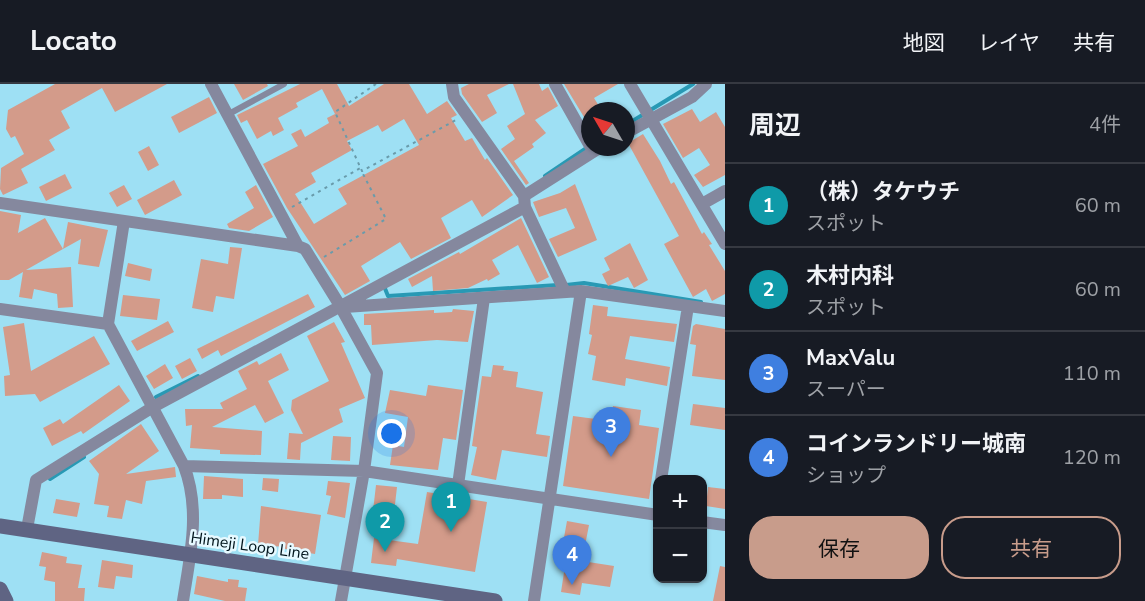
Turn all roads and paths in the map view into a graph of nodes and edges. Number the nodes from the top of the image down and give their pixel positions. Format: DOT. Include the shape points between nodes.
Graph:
graph roads {
  1 [pos="211,84"];
  2 [pos="284,84"];
  3 [pos="376,84"];
  4 [pos="452,84"];
  5 [pos="555,84"];
  6 [pos="630,84"];
  7 [pos="706,84"];
  8 [pos="466,114"];
  9 [pos="227,115"];
  10 [pos="651,119"];
  11 [pos="581,127"];
  12 [pos="635,128"];
  13 [pos="583,156"];
  14 [pos="362,169"];
  15 [pos="725,191"];
  16 [pos="524,201"];
  17 [pos="0,203"];
  18 [pos="702,204"];
  19 [pos="282,213"];
  20 [pos="124,221"];
  21 [pos="725,244"];
  22 [pos="298,246"];
  23 [pos="313,263"];
  24 [pos="581,291"];
  25 [pos="565,292"];
  26 [pos="484,298"];
  27 [pos="688,306"];
  28 [pos="341,307"];
  29 [pos="0,309"];
  30 [pos="725,312"];
  31 [pos="108,324"];
  32 [pos="153,408"];
  33 [pos="184,466"];
  34 [pos="364,471"];
  35 [pos="662,475"];
  36 [pos="458,485"];
  37 [pos="550,499"];
  38 [pos="653,511"];
  39 [pos="707,523"];
  40 [pos="725,525"];
  41 [pos="0,526"];
  42 [pos="27,529"];
  43 [pos="190,555"];
  44 [pos="345,577"];
  45 [pos="0,589"];
  46 [pos="6,601"];
  47 [pos="183,601"];
  48 [pos="341,601"];
  49 [pos="495,601"];
  50 [pos="534,601"];
  1 -- 9 [label="street"];
  2 -- 9 [label="lane"];
  3 -- 14 [label="path" via="335,112"];
  4 -- 8 [label="street" via="454,97"];
  5 -- 11 [label="street"];
  6 -- 10 [label="street"];
  7 -- 10 [label="street" via="692,97"];
  8 -- 14 [label="path"];
  8 -- 16 [label="street"];
  9 -- 19 [label="street"];
  10 -- 12 [label="street"];
  10 -- 18 [label="street"];
  13 -- 16 [label="street"];
  14 -- 19 [label="path"];
  14 -- 23 [label="path" via="386,219"];
  15 -- 18 [label="street"];
  16 -- 25 [label="street"];
  16 -- 28 [label="street"];
  17 -- 20 [label="street"];
  18 -- 21 [label="street"];
  19 -- 22 [label="street"];
  20 -- 22 [label="street"];
  20 -- 31 [label="street"];
  22 -- 23 [label="street" via="305,249"];
  23 -- 28 [label="street"];
  24 -- 25 [label="street"];
  24 -- 27 [label="street"];
  24 -- 37 [label="street"];
  25 -- 26 [label="street"];
  26 -- 28 [label="street"];
  26 -- 36 [label="street"];
  27 -- 30 [label="street"];
  27 -- 35 [label="street"];
  28 -- 32 [label="street"];
  28 -- 34 [label="street" via="377,373"];
  29 -- 31 [label="street"];
  31 -- 32 [label="street"];
  32 -- 33 [label="street"];
  32 -- 42 [label="street" via="36,480"];
  33 -- 34 [label="street"];
  33 -- 43 [label="street" via="194,507"];
  34 -- 36 [label="street"];
  34 -- 44 [label="street"];
  36 -- 37 [label="street"];
  37 -- 38 [label="street"];
  37 -- 50 [label="street"];
  39 -- 40 [label="street"];
  41 -- 42 [label="main road, Himeji Loop Line"];
  42 -- 43 [label="main road, Himeji Loop Line"];
  43 -- 44 [label="main road, Himeji Loop Line"];
  43 -- 47 [label="street"];
  44 -- 48 [label="street"];
  44 -- 49 [label="main road, Himeji Loop Line"];
  45 -- 46 [label="main road"];
}
